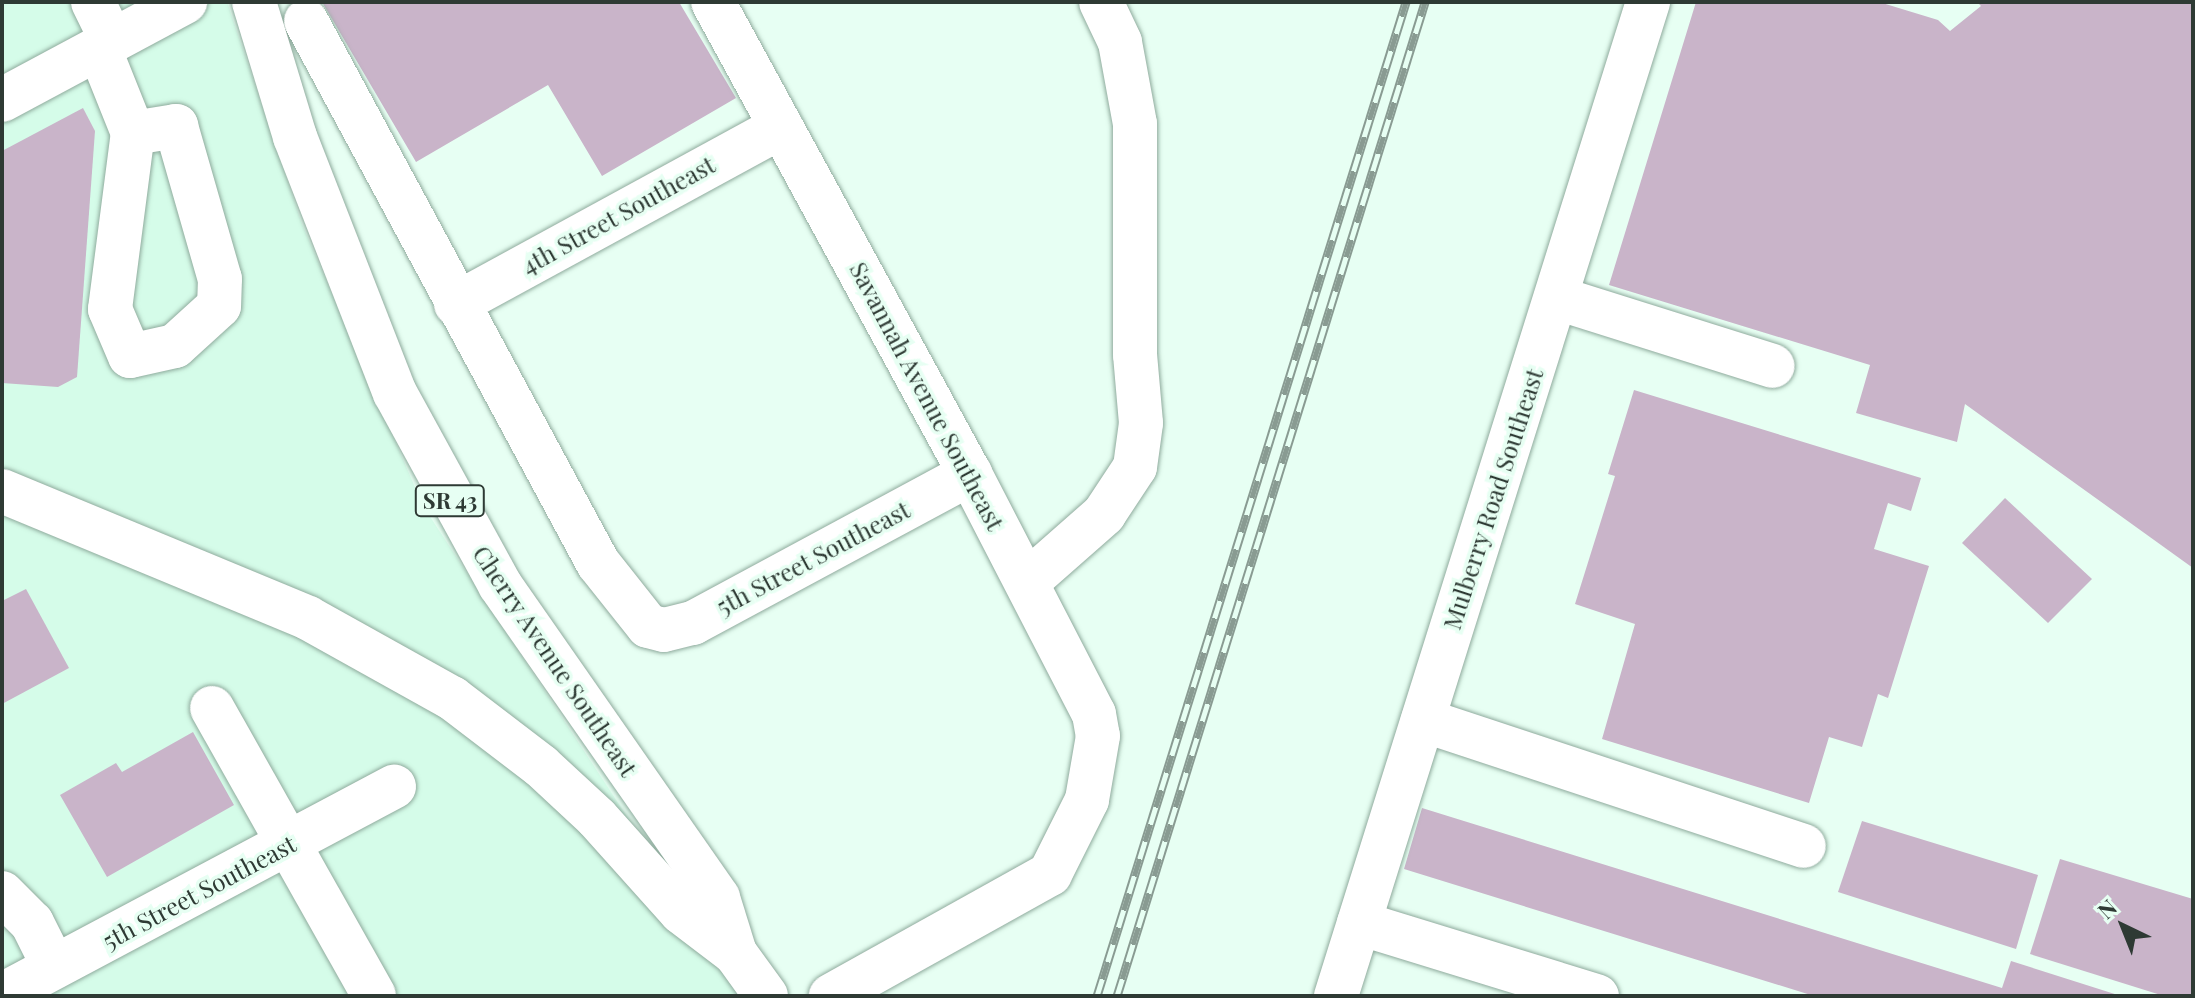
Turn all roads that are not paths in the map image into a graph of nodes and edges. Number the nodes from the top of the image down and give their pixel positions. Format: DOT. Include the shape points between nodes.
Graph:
graph roads {
  1 [pos="93,2"];
  2 [pos="185,2"];
  3 [pos="254,2"];
  4 [pos="713,2"];
  5 [pos="1101,2"];
  6 [pos="1648,2"];
  7 [pos="306,21"];
  8 [pos="106,44"];
  9 [pos="2,100"];
  10 [pos="781,127"];
  11 [pos="133,133"];
  12 [pos="1557,298"];
  13 [pos="456,304"];
  14 [pos="1773,366"];
  15 [pos="970,474"];
  16 [pos="2,491"];
  17 [pos="1027,582"];
  18 [pos="212,708"];
  19 [pos="1423,720"];
  20 [pos="394,787"];
  21 [pos="291,843"];
  22 [pos="1804,846"];
  23 [pos="2,893"];
  24 [pos="1359,923"];
  25 [pos="735,953"];
  26 [pos="54,967"];
  27 [pos="2,995"];
  28 [pos="374,996"];
  29 [pos="766,996"];
  30 [pos="831,996"];
  31 [pos="1336,996"];
  32 [pos="1597,996"];
  1 -- 8 [label="street"];
  2 -- 8 [label="street"];
  3 -- 25 [label="street, Cherry Avenue Southeast / SR 43" via="300,151 395,393 500,585 718,898"];
  4 -- 10 [label="street, Savannah Avenue Southeast"];
  5 -- 17 [label="street" via="1120,42 1135,124 1135,355 1141,423 1135,467 1104,514"];
  6 -- 12 [label="street, Mulberry Road Southeast"];
  7 -- 13 [label="street"];
  8 -- 9 [label="street"];
  8 -- 11 [label="street"];
  10 -- 13 [label="street, 4th Street Southeast"];
  10 -- 15 [label="street, Savannah Avenue Southeast"];
  11 -- 11 [label="street" via="176,126 220,279 219,306 175,346 130,356 110,309"];
  12 -- 14 [label="street"];
  12 -- 19 [label="street, Mulberry Road Southeast"];
  13 -- 15 [label="street, 5th Street Southeast" via="598,563 632,612 652,628 693,623"];
  15 -- 17 [label="street, Savannah Avenue Southeast"];
  16 -- 25 [label="street, Cherry Avenue Southeast / SR 43" via="308,618 443,693 541,766 626,848 681,912"];
  17 -- 30 [label="street, Savannah Avenue Southeast" via="1094,714 1098,758 1064,855 1036,886"];
  18 -- 21 [label="street"];
  19 -- 22 [label="street"];
  19 -- 24 [label="street, Mulberry Road Southeast"];
  20 -- 21 [label="street, 5th Street Southeast"];
  21 -- 26 [label="street, 5th Street Southeast"];
  21 -- 28 [label="street"];
  23 -- 26 [label="street" via="32,923"];
  24 -- 31 [label="street, Mulberry Road Southeast"];
  24 -- 32 [label="street"];
  25 -- 29 [label="street, Cherry Avenue Southeast / SR 43"];
  26 -- 27 [label="street, 5th Street Southeast"];
}
